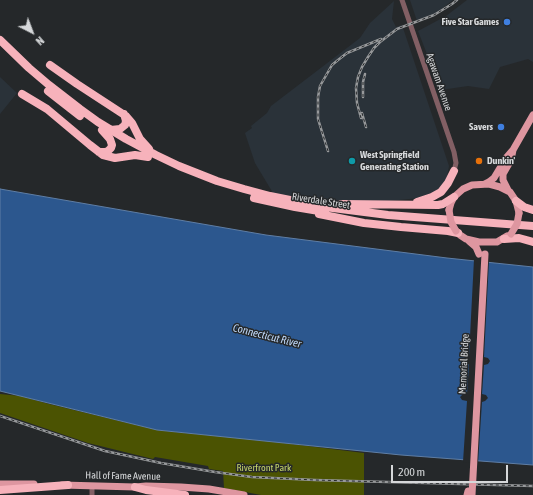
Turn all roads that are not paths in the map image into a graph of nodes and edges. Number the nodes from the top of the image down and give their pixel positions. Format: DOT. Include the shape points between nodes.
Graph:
graph roads {
  1 [pos="402,0"];
  2 [pos="0,40"];
  3 [pos="0,47"];
  4 [pos="50,65"];
  5 [pos="22,94"];
  6 [pos="124,114"];
  7 [pos="533,115"];
  8 [pos="102,130"];
  9 [pos="111,130"];
  10 [pos="122,139"];
  11 [pos="513,150"];
  12 [pos="99,152"];
  13 [pos="152,156"];
  14 [pos="454,170"];
  15 [pos="483,184"];
  16 [pos="510,192"];
  17 [pos="454,197"];
  18 [pos="516,201"];
  19 [pos="403,204"];
  20 [pos="296,205"];
  21 [pos="533,210"];
  22 [pos="533,226"];
  23 [pos="457,232"];
  24 [pos="533,232"];
  25 [pos="504,238"];
  26 [pos="466,239"];
  27 [pos="533,242"];
  28 [pos="482,254"];
  29 [pos="0,484"];
  30 [pos="68,485"];
  31 [pos="92,486"];
  32 [pos="135,487"];
  33 [pos="0,490"];
  34 [pos="92,495"];
  35 [pos="185,495"];
  36 [pos="244,495"];
  37 [pos="467,495"];
  38 [pos="472,495"];
  1 -- 14 [label="street, Agawam Avenue" via="454,152"];
  2 -- 9 [label="highway" via="56,91"];
  3 -- 8 [label="highway" via="52,95"];
  4 -- 6 [label="highway"];
  5 -- 12 [label="highway" via="47,109"];
  6 -- 9 [label="highway" via="125,125 120,129"];
  6 -- 13 [label="highway" via="132,122"];
  7 -- 11 [label="main road"];
  8 -- 10 [label="highway"];
  8 -- 12 [label="highway" via="110,138 112,145 108,151"];
  9 -- 10 [label="highway"];
  10 -- 13 [label="highway, Riverdale Street"];
  11 -- 15 [label="main road" via="494,178"];
  11 -- 16 [label="main road" via="502,177"];
  12 -- 13 [label="highway" via="112,158"];
  13 -- 20 [label="highway, Riverdale Street" via="212,184 260,199"];
  14 -- 19 [label="highway" via="448,183 439,193 429,199"];
  15 -- 16 [label="main road" via="496,185"];
  15 -- 17 [label="main road" via="465,188"];
  16 -- 18 [label="main road"];
  17 -- 19 [label="highway" via="439,205"];
  17 -- 23 [label="main road, bridge" via="449,210 451,222"];
  18 -- 21 [label="highway"];
  18 -- 25 [label="main road, bridge" via="519,212 517,224"];
  19 -- 20 [label="highway"];
  20 -- 22 [label="highway, Riverdale Street"];
  20 -- 23 [label="highway" via="322,215 358,222"];
  20 -- 24 [label="highway, Riverdale Street" via="352,216"];
  23 -- 26 [label="main road"];
  25 -- 26 [label="main road" via="479,242"];
  25 -- 27 [label="highway" via="519,238"];
  25 -- 28 [label="main road"];
  26 -- 28 [label="main road"];
  28 -- 37 [label="main road, Memorial Bridge"];
  28 -- 38 [label="main road, Memorial Bridge, bridge"];
  29 -- 30 [label="main road, Hall of Fame Avenue"];
  30 -- 31 [label="main road, Hall of Fame Avenue"];
  30 -- 33 [label="highway"];
  31 -- 32 [label="main road, Hall of Fame Avenue"];
  31 -- 34 [label="street"];
  32 -- 35 [label="highway"];
  32 -- 36 [label="main road, Hall of Fame Avenue" via="195,488"];
}
